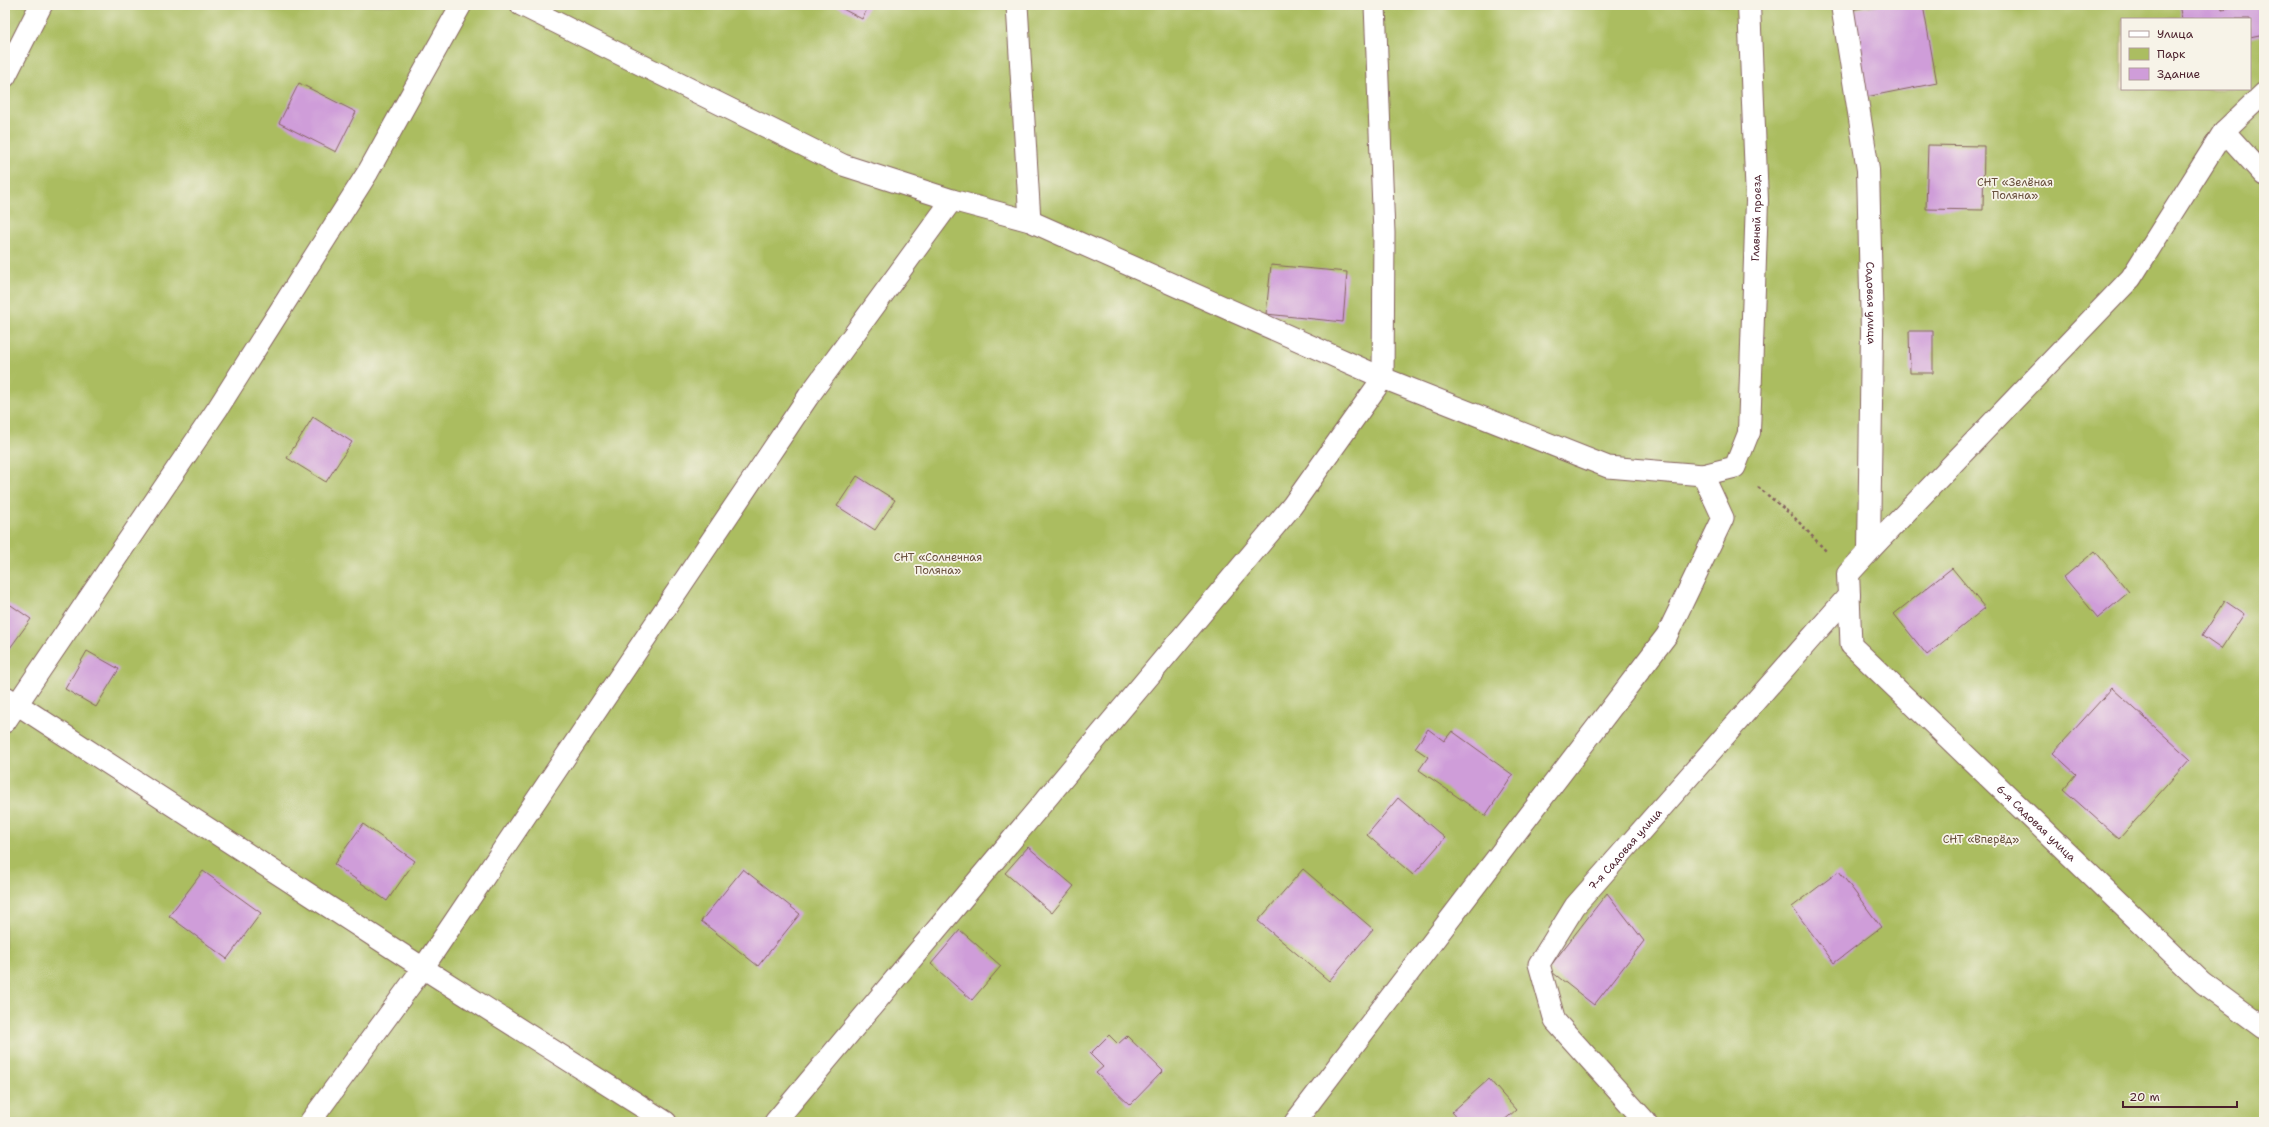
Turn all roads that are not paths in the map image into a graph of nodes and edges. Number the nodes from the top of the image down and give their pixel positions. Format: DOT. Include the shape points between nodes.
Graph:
graph roads {
  1 [pos="41,5"];
  2 [pos="461,5"];
  3 [pos="521,5"];
  4 [pos="1017,5"];
  5 [pos="1375,5"];
  6 [pos="1749,5"];
  7 [pos="1842,5"];
  8 [pos="5,76"];
  9 [pos="2264,93"];
  10 [pos="2224,131"];
  11 [pos="2264,175"];
  12 [pos="952,200"];
  13 [pos="1030,221"];
  14 [pos="1383,378"];
  15 [pos="1749,432"];
  16 [pos="1703,475"];
  17 [pos="1869,551"];
  18 [pos="1849,584"];
  19 [pos="11,700"];
  20 [pos="5,722"];
  21 [pos="423,968"];
  22 [pos="2264,1028"];
  23 [pos="310,1122"];
  24 [pos="666,1122"];
  25 [pos="775,1122"];
  26 [pos="1295,1122"];
  27 [pos="1646,1122"];
  1 -- 8 [label="street"];
  2 -- 19 [label="lane" via="368,172 218,408"];
  3 -- 12 [label="lane" via="843,165"];
  4 -- 13 [label="lane"];
  5 -- 14 [label="lane" via="1384,233"];
  6 -- 15 [label="street, Главный проезд" via="1758,201"];
  7 -- 17 [label="street, Садовая улица" via="1868,170 1872,331"];
  9 -- 10 [label="lane"];
  10 -- 11 [label="lane"];
  10 -- 17 [label="lane" via="2131,278"];
  12 -- 13 [label="lane"];
  12 -- 21 [label="lane" via="808,397"];
  13 -- 14 [label="lane"];
  14 -- 16 [label="lane" via="1608,467"];
  14 -- 25 [label="lane" via="1292,506"];
  15 -- 16 [label="lane" via="1735,467"];
  16 -- 26 [label="lane" via="1723,518 1667,635"];
  17 -- 18 [label="street"];
  18 -- 22 [label="lane, 6-я Садовая улица" via="1851,645 2204,983"];
  18 -- 27 [label="lane, 7-я Садовая улица" via="1575,906 1539,964 1555,1021"];
  19 -- 20 [label="lane"];
  19 -- 21 [label="lane"];
  21 -- 23 [label="lane"];
  21 -- 24 [label="lane"];
}
